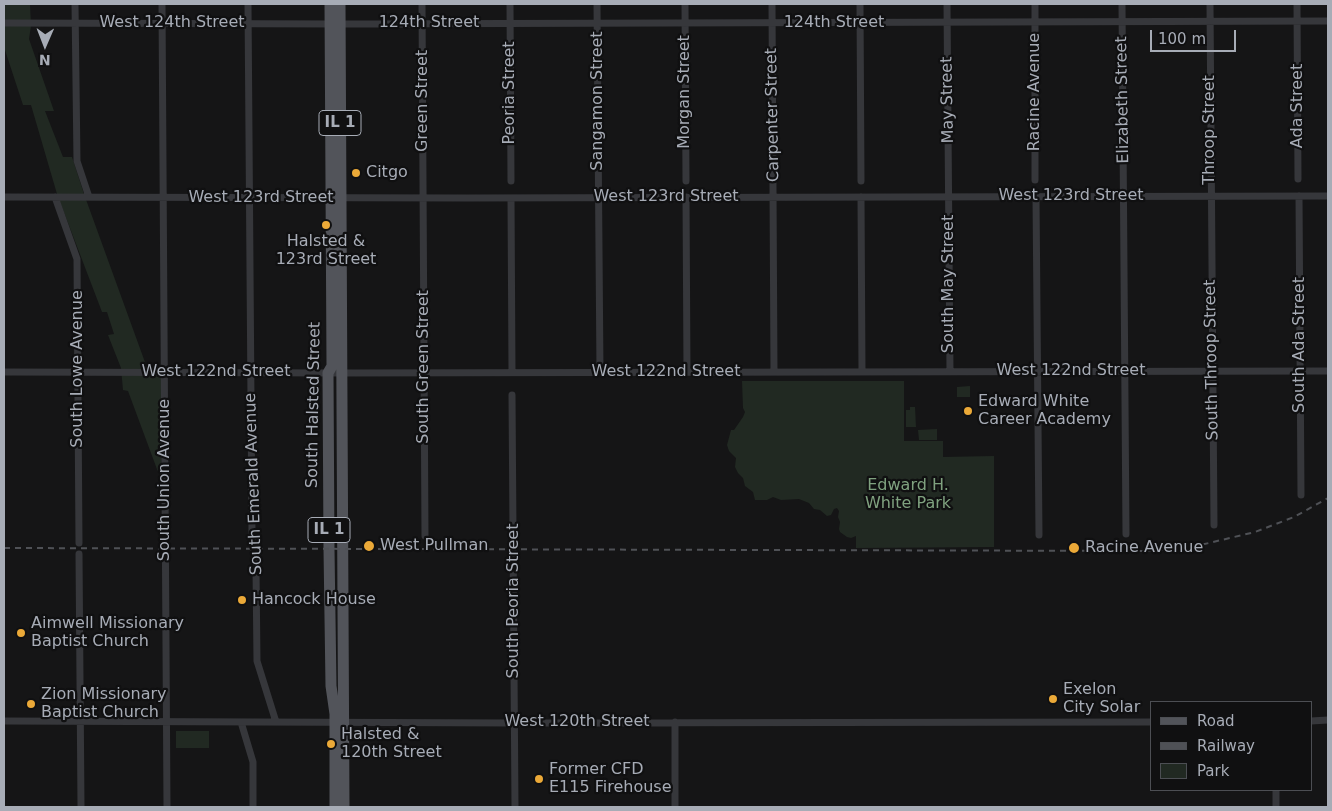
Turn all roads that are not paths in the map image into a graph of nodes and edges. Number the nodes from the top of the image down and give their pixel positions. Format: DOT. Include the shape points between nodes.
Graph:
graph roads {
  1 [pos="75,4"];
  2 [pos="162,4"];
  3 [pos="248,4"];
  4 [pos="330,4"];
  5 [pos="340,4"];
  6 [pos="422,4"];
  7 [pos="510,4"];
  8 [pos="597,4"];
  9 [pos="685,4"];
  10 [pos="772,4"];
  11 [pos="860,4"];
  12 [pos="947,4"];
  13 [pos="1035,4"];
  14 [pos="1122,4"];
  15 [pos="1210,4"];
  16 [pos="1297,4"];
  17 [pos="1328,21"];
  18 [pos="4,22"];
  19 [pos="860,22"];
  20 [pos="947,22"];
  21 [pos="1035,22"];
  22 [pos="1122,22"];
  23 [pos="1210,22"];
  24 [pos="1298,22"];
  25 [pos="75,23"];
  26 [pos="162,23"];
  27 [pos="248,23"];
  28 [pos="422,23"];
  29 [pos="510,23"];
  30 [pos="597,23"];
  31 [pos="685,23"];
  32 [pos="772,23"];
  33 [pos="335,24"];
  34 [pos="1298,179"];
  35 [pos="1036,180"];
  36 [pos="511,181"];
  37 [pos="686,181"];
  38 [pos="861,181"];
  39 [pos="1124,196"];
  40 [pos="1211,196"];
  41 [pos="1299,196"];
  42 [pos="1328,196"];
  43 [pos="4,197"];
  44 [pos="56,197"];
  45 [pos="89,197"];
  46 [pos="686,197"];
  47 [pos="774,197"];
  48 [pos="861,197"];
  49 [pos="949,197"];
  50 [pos="1036,197"];
  51 [pos="163,198"];
  52 [pos="249,198"];
  53 [pos="336,198"];
  54 [pos="423,198"];
  55 [pos="511,198"];
  56 [pos="598,198"];
  57 [pos="1125,371"];
  58 [pos="1213,371"];
  59 [pos="1300,371"];
  60 [pos="1328,371"];
  61 [pos="4,372"];
  62 [pos="78,372"];
  63 [pos="164,372"];
  64 [pos="251,372"];
  65 [pos="512,372"];
  66 [pos="600,372"];
  67 [pos="687,372"];
  68 [pos="774,372"];
  69 [pos="862,372"];
  70 [pos="950,372"];
  71 [pos="1037,372"];
  72 [pos="328,373"];
  73 [pos="341,373"];
  74 [pos="424,373"];
  75 [pos="512,396"];
  76 [pos="1301,495"];
  77 [pos="1214,525"];
  78 [pos="1126,534"];
  79 [pos="1039,535"];
  80 [pos="425,536"];
  81 [pos="79,544"];
  82 [pos="79,554"];
  83 [pos="1312,720"];
  84 [pos="1328,720"];
  85 [pos="4,721"];
  86 [pos="80,721"];
  87 [pos="167,721"];
  88 [pos="241,722"];
  89 [pos="276,722"];
  90 [pos="339,722"];
  91 [pos="675,722"];
  92 [pos="1150,722"];
  93 [pos="515,723"];
  94 [pos="1276,791"];
  95 [pos="81,807"];
  96 [pos="167,807"];
  97 [pos="253,807"];
  98 [pos="335,807"];
  99 [pos="344,807"];
  100 [pos="515,807"];
  101 [pos="676,807"];
  102 [pos="1276,807"];
  1 -- 25 [label="street"];
  2 -- 26 [label="street, South Union Avenue"];
  3 -- 27 [label="street, South Emerald Avenue"];
  4 -- 33 [label="main road, South Halsted Street / IL 1"];
  5 -- 33 [label="main road, South Halsted Street / IL 1"];
  6 -- 28 [label="street, Green Street"];
  7 -- 29 [label="street, Peoria Street"];
  8 -- 30 [label="street, Sangamon Street"];
  9 -- 31 [label="street, Morgan Street"];
  10 -- 32 [label="street, Carpenter Street"];
  11 -- 19 [label="street"];
  12 -- 20 [label="street, May Street"];
  13 -- 21 [label="street, Racine Avenue"];
  14 -- 22 [label="street, Elizabeth Street"];
  15 -- 23 [label="street, Throop Street"];
  16 -- 24 [label="street, Ada Street"];
  17 -- 24 [label="street, 124th Street"];
  18 -- 25 [label="street, West 124th Street"];
  19 -- 20 [label="street, 124th Street"];
  19 -- 32 [label="street, 124th Street"];
  19 -- 38 [label="street"];
  20 -- 21 [label="street, 124th Street"];
  20 -- 49 [label="street, May Street"];
  21 -- 22 [label="street, 124th Street"];
  21 -- 35 [label="street, Racine Avenue"];
  22 -- 23 [label="street, 124th Street"];
  22 -- 39 [label="street, Elizabeth Street"];
  23 -- 24 [label="street, 124th Street"];
  23 -- 40 [label="street, Throop Street"];
  24 -- 34 [label="street, Ada Street"];
  25 -- 26 [label="street, West 124th Street"];
  25 -- 45 [label="street" via="77,161"];
  26 -- 27 [label="street, West 124th Street"];
  26 -- 51 [label="street, South Union Avenue"];
  27 -- 33 [label="street, West 124th Street"];
  27 -- 52 [label="street, South Emerald Avenue"];
  28 -- 29 [label="street, 124th Street"];
  28 -- 33 [label="street, 124th Street"];
  28 -- 54 [label="street, Green Street"];
  29 -- 30 [label="street, 124th Street"];
  29 -- 36 [label="street, Peoria Street"];
  30 -- 31 [label="street, 124th Street"];
  30 -- 56 [label="street, Sangamon Street"];
  31 -- 32 [label="street, 124th Street"];
  31 -- 37 [label="street, Morgan Street"];
  32 -- 47 [label="street, Carpenter Street"];
  33 -- 53 [label="main road, South Halsted Street / IL 1"];
  39 -- 40 [label="street, West 123rd Street"];
  39 -- 50 [label="street, West 123rd Street"];
  39 -- 57 [label="street, Elizabeth Street"];
  40 -- 41 [label="street, West 123rd Street"];
  40 -- 58 [label="street, South Throop Street"];
  41 -- 42 [label="street, West 123rd Street"];
  41 -- 59 [label="street, South Ada Street"];
  43 -- 44 [label="street, West 123rd Street"];
  44 -- 45 [label="street, West 123rd Street"];
  44 -- 62 [label="street, South Lowe Avenue" via="77,259"];
  45 -- 51 [label="street, West 123rd Street"];
  46 -- 47 [label="street, West 123rd Street"];
  46 -- 56 [label="street, West 123rd Street"];
  46 -- 67 [label="street"];
  47 -- 48 [label="street, West 123rd Street"];
  47 -- 68 [label="street, Carpenter Street"];
  48 -- 49 [label="street, West 123rd Street"];
  48 -- 69 [label="street"];
  49 -- 50 [label="street, West 123rd Street"];
  49 -- 70 [label="street, South May Street"];
  50 -- 71 [label="street"];
  51 -- 52 [label="street, West 123rd Street"];
  51 -- 63 [label="street, South Union Avenue"];
  52 -- 53 [label="street, West 123rd Street"];
  52 -- 64 [label="street, South Emerald Avenue"];
  53 -- 54 [label="street, West 123rd Street"];
  53 -- 72 [label="main road, South Halsted Street / IL 1" via="332,366"];
  53 -- 73 [label="main road, South Halsted Street / IL 1"];
  54 -- 55 [label="street, West 123rd Street"];
  54 -- 74 [label="street, South Green Street"];
  55 -- 56 [label="street, West 123rd Street"];
  55 -- 65 [label="street"];
  56 -- 66 [label="street, Sangamon Street"];
  57 -- 58 [label="street, West 122nd Street"];
  57 -- 71 [label="street, West 122nd Street"];
  57 -- 78 [label="street, Elizabeth Street"];
  58 -- 59 [label="street, West 122nd Street"];
  58 -- 77 [label="street, South Throop Street"];
  59 -- 60 [label="street, West 122nd Street"];
  59 -- 76 [label="street, South Ada Street"];
  61 -- 62 [label="street, West 122nd Street"];
  62 -- 63 [label="street, West 122nd Street"];
  62 -- 81 [label="street, South Lowe Avenue"];
  63 -- 64 [label="street, West 122nd Street"];
  63 -- 87 [label="street, South Union Avenue"];
  64 -- 72 [label="street, West 122nd Street"];
  64 -- 89 [label="street, South Emerald Avenue" via="257,661"];
  65 -- 66 [label="street, West 122nd Street"];
  65 -- 74 [label="street, West 122nd Street"];
  66 -- 67 [label="street, West 122nd Street"];
  67 -- 68 [label="street, West 122nd Street"];
  68 -- 69 [label="street, West 122nd Street"];
  69 -- 70 [label="street, West 122nd Street"];
  70 -- 71 [label="street, West 122nd Street"];
  71 -- 79 [label="street"];
  72 -- 73 [label="street, West 122nd Street"];
  72 -- 90 [label="main road, South Halsted Street / IL 1" via="331,686"];
  73 -- 74 [label="street, West 122nd Street"];
  73 -- 90 [label="main road, South Halsted Street / IL 1"];
  74 -- 80 [label="street, South Green Street"];
  75 -- 93 [label="street, South Peoria Street"];
  82 -- 86 [label="street"];
  83 -- 84 [label="street"];
  85 -- 86 [label="street, West 120th Street"];
  86 -- 87 [label="street, West 120th Street"];
  86 -- 95 [label="street"];
  87 -- 88 [label="street, West 120th Street"];
  87 -- 96 [label="street, South Union Avenue"];
  88 -- 89 [label="street, West 120th Street"];
  88 -- 97 [label="street" via="253,762"];
  89 -- 90 [label="street, West 120th Street"];
  90 -- 93 [label="street, West 120th Street"];
  90 -- 98 [label="main road, South Halsted Street / IL 1"];
  90 -- 99 [label="main road, South Halsted Street / IL 1"];
  91 -- 92 [label="street, West 120th Street"];
  91 -- 93 [label="street, West 120th Street"];
  91 -- 101 [label="street"];
  93 -- 100 [label="street, South Peoria Street"];
  94 -- 102 [label="street"];
}
